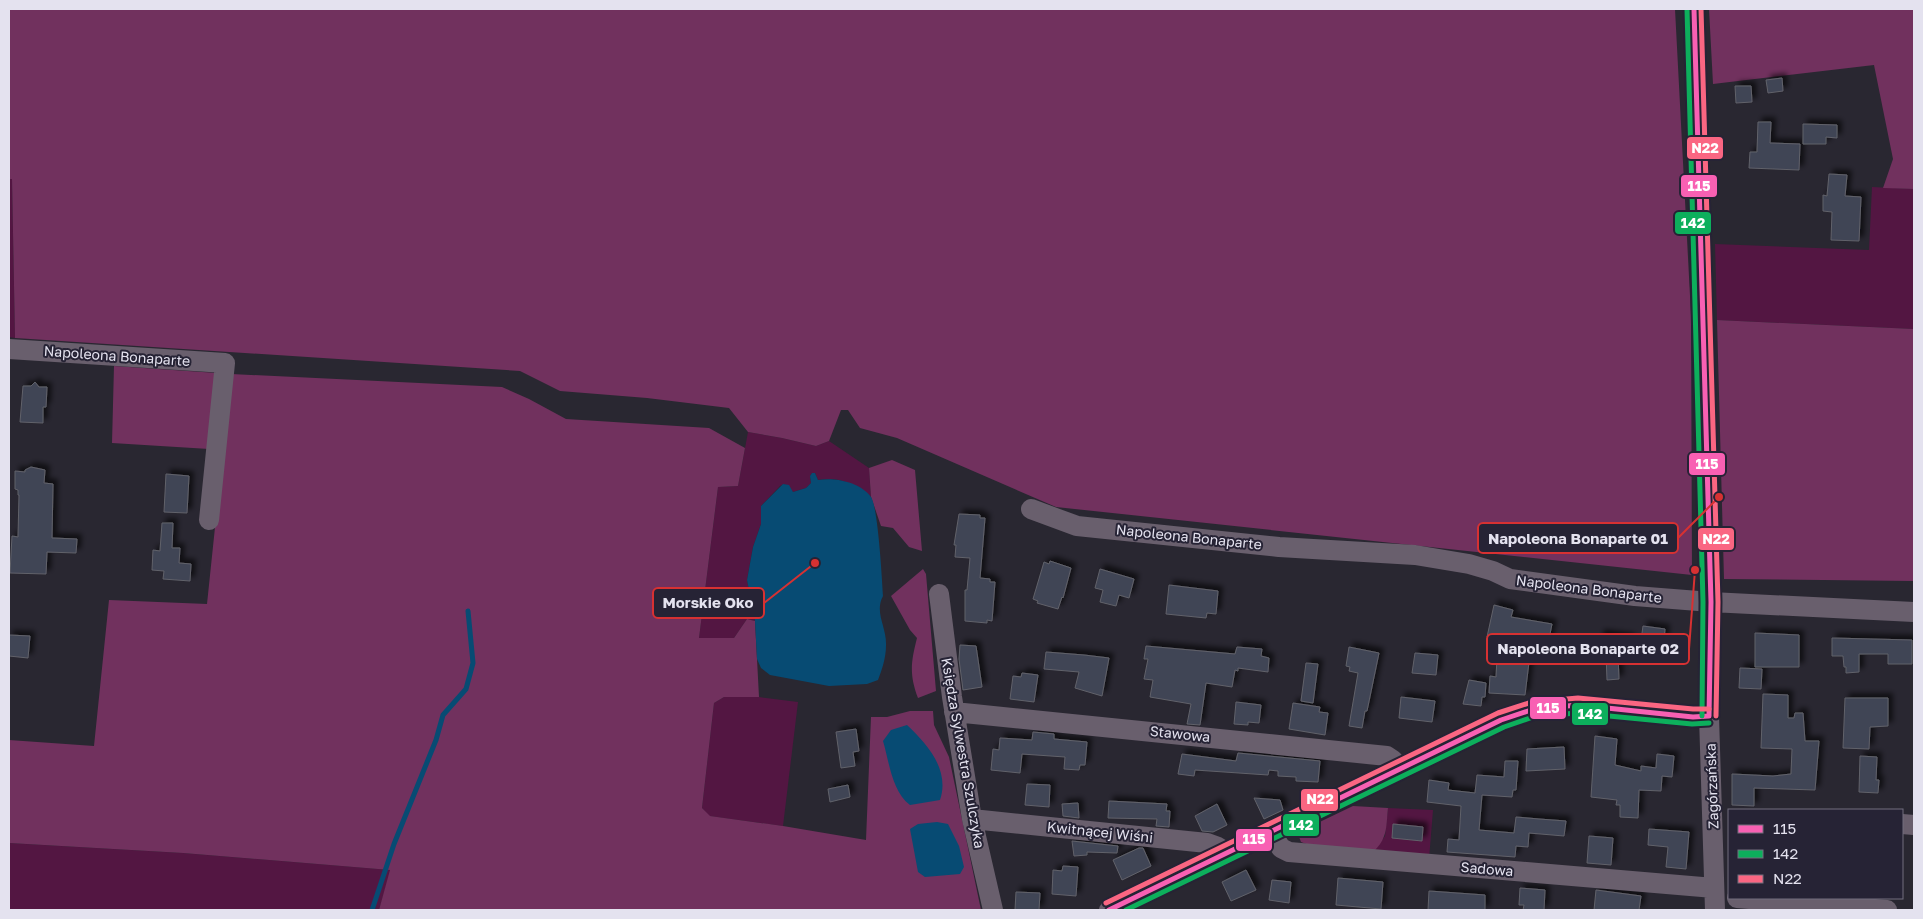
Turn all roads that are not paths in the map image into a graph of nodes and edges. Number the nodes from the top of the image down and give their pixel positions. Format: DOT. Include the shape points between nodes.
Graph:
graph roads {
  1 [pos="1694,9"];
  2 [pos="9,349"];
  3 [pos="1031,509"];
  4 [pos="209,520"];
  5 [pos="939,594"];
  6 [pos="1711,602"];
  7 [pos="1914,612"];
  8 [pos="954,712"];
  9 [pos="1709,716"];
  10 [pos="1399,770"];
  11 [pos="1721,812"];
  12 [pos="972,819"];
  13 [pos="1270,832"];
  14 [pos="1222,856"];
  15 [pos="1718,898"];
  16 [pos="1750,899"];
  17 [pos="993,910"];
  18 [pos="1109,910"];
  19 [pos="1887,910"];
  1 -- 6 [label="street, Zagórzańska"];
  2 -- 4 [label="street, Napoleona Bonaparte" via="225,363"];
  3 -- 6 [label="street, Napoleona Bonaparte" via="1077,526 1279,547 1415,555 1469,564 1510,579 1635,596"];
  5 -- 8 [label="street, Księdza Sylwestra Szulczyka"];
  6 -- 7 [label="street, Napoleona Bonaparte"];
  6 -- 9 [label="street, Zagórzańska"];
  8 -- 10 [label="street, Stawowa" via="1387,756"];
  8 -- 12 [label="street, Księdza Sylwestra Szulczyka"];
  9 -- 10 [label="street" via="1578,705 1534,709 1501,720"];
  9 -- 11 [label="street, Zagórzańska"];
  10 -- 13 [label="street"];
  11 -- 15 [label="street, Zagórzańska"];
  12 -- 14 [label="street, Kwitnącej Wiśni" via="1208,843 1218,847"];
  12 -- 17 [label="street, Księdza Sylwestra Szulczyka"];
  13 -- 14 [label="street"];
  13 -- 15 [label="street, Sadowa" via="1281,848 1290,852"];
  14 -- 18 [label="street"];
  16 -- 19 [label="street"];
}
